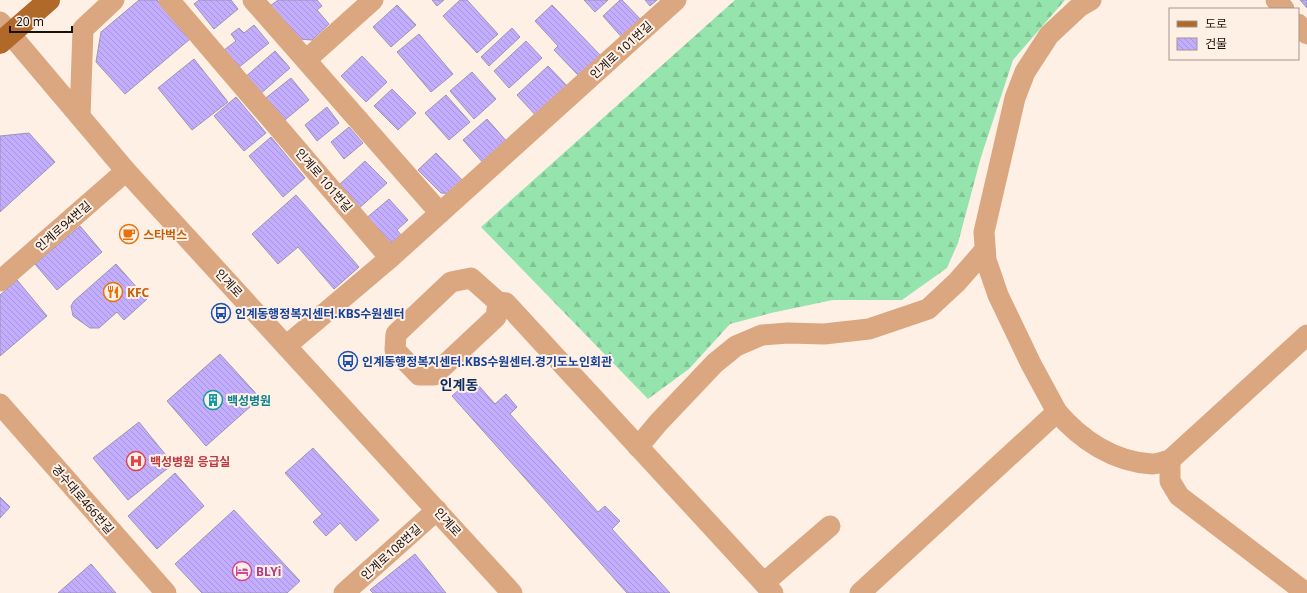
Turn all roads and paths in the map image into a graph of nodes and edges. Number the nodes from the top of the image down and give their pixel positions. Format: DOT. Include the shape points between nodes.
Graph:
graph roads {
  1 [pos="49,0"];
  2 [pos="114,0"];
  3 [pos="169,0"];
  4 [pos="253,0"];
  5 [pos="373,0"];
  6 [pos="676,0"];
  7 [pos="1091,0"];
  8 [pos="1276,0"];
  9 [pos="1283,8"];
  10 [pos="1299,25"];
  11 [pos="4,33"];
  12 [pos="1307,34"];
  13 [pos="306,60"];
  14 [pos="80,116"];
  15 [pos="126,171"];
  16 [pos="440,213"];
  17 [pos="985,250"];
  18 [pos="390,258"];
  19 [pos="0,281"];
  20 [pos="498,302"];
  21 [pos="1307,335"];
  22 [pos="286,346"];
  23 [pos="0,404"];
  24 [pos="1057,412"];
  25 [pos="638,447"];
  26 [pos="1170,460"];
  27 [pos="437,510"];
  28 [pos="830,526"];
  29 [pos="769,588"];
  30 [pos="166,593"];
  31 [pos="344,593"];
  32 [pos="512,593"];
  33 [pos="860,593"];
  34 [pos="1306,593"];
  1 -- 11 [label="main road"];
  2 -- 14 [label="street" via="83,29"];
  3 -- 18 [label="street, 인계로 101번길"];
  4 -- 13 [label="street"];
  5 -- 13 [label="street"];
  6 -- 16 [label="street, 인계로 101번길"];
  7 -- 17 [label="street" via="1079,7 1049,35 1025,72 1014,98 992,190 984,232"];
  8 -- 9 [label="street"];
  10 -- 12 [label="street"];
  11 -- 14 [label="street, 인계로"];
  13 -- 16 [label="street"];
  14 -- 15 [label="street, 인계로"];
  15 -- 19 [label="street, 인계로94번길"];
  15 -- 22 [label="street, 인계로"];
  16 -- 18 [label="street, 인계로 101번길"];
  17 -- 24 [label="street" via="998,294"];
  17 -- 25 [label="street" via="958,282 928,309 869,329 824,334 788,332 762,335 736,346 715,363 658,422"];
  18 -- 22 [label="street"];
  20 -- 20 [label="street" via="471,278 452,282 396,334 394,350 419,374 434,375 496,317"];
  20 -- 25 [label="street" via="506,303"];
  21 -- 26 [label="street"];
  22 -- 27 [label="street, 인계로"];
  23 -- 30 [label="street, 경수대로466번길"];
  24 -- 26 [label="street" via="1070,427 1109,454 1154,464"];
  24 -- 33 [label="street"];
  25 -- 29 [label="street"];
  26 -- 34 [label="street" via="1170,481 1179,496"];
  27 -- 31 [label="street, 인계로108번길"];
  27 -- 32 [label="street, 인계로"];
  28 -- 29 [label="street"];
}
